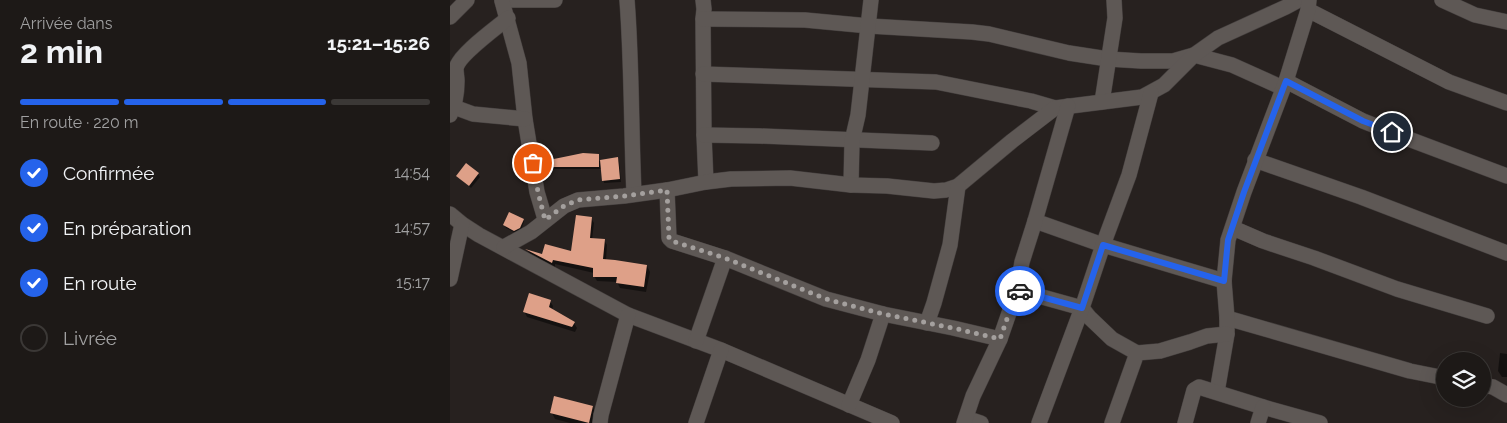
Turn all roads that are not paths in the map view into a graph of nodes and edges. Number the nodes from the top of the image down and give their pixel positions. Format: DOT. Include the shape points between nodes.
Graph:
graph roads {
  1 [pos="467,0"];
  2 [pos="502,0"];
  3 [pos="555,0"];
  4 [pos="626,0"];
  5 [pos="703,0"];
  6 [pos="871,0"];
  7 [pos="1114,0"];
  8 [pos="1442,0"];
  9 [pos="1305,3"];
  10 [pos="450,17"];
  11 [pos="508,18"];
  12 [pos="703,19"];
  13 [pos="1507,22"];
  14 [pos="868,26"];
  15 [pos="1194,54"];
  16 [pos="1108,59"];
  17 [pos="703,74"];
  18 [pos="861,80"];
  19 [pos="1284,85"];
  20 [pos="1151,93"];
  21 [pos="1102,102"];
  22 [pos="1507,103"];
  23 [pos="1062,107"];
  24 [pos="452,111"];
  25 [pos="525,119"];
  26 [pos="704,135"];
  27 [pos="852,141"];
  28 [pos="932,143"];
  29 [pos="1255,160"];
  30 [pos="1507,176"];
  31 [pos="706,182"];
  32 [pos="851,185"];
  33 [pos="958,186"];
  34 [pos="667,190"];
  35 [pos="634,194"];
  36 [pos="450,214"];
  37 [pos="545,220"];
  38 [pos="1036,222"];
  39 [pos="462,224"];
  40 [pos="1233,228"];
  41 [pos="1103,245"];
  42 [pos="504,248"];
  43 [pos="1507,253"];
  44 [pos="725,258"];
  45 [pos="450,279"];
  46 [pos="1224,281"];
  47 [pos="1017,290"];
  48 [pos="1082,308"];
  49 [pos="883,314"];
  50 [pos="628,315"];
  51 [pos="1487,316"];
  52 [pos="1227,318"];
  53 [pos="927,323"];
  54 [pos="1226,334"];
  55 [pos="1000,339"];
  56 [pos="696,341"];
  57 [pos="721,350"];
  58 [pos="1137,352"];
  59 [pos="1436,376"];
  60 [pos="1494,387"];
  61 [pos="1217,392"];
  62 [pos="1507,395"];
  63 [pos="849,405"];
  64 [pos="1263,407"];
  65 [pos="965,420"];
  66 [pos="600,423"];
  67 [pos="696,423"];
  68 [pos="892,423"];
  69 [pos="981,423"];
  70 [pos="1038,423"];
  71 [pos="1112,423"];
  72 [pos="1185,423"];
  73 [pos="1258,423"];
  74 [pos="1320,423"];
  1 -- 10 [label="street"];
  2 -- 3 [label="street"];
  2 -- 11 [label="street"];
  4 -- 35 [label="street" via="631,51"];
  5 -- 12 [label="street"];
  6 -- 14 [label="street"];
  7 -- 16 [label="street" via="1115,18"];
  8 -- 13 [label="street" via="1475,15"];
  9 -- 15 [label="street" via="1218,38"];
  9 -- 19 [label="street"];
  9 -- 22 [label="street" via="1449,82"];
  11 -- 24 [label="street" via="458,62"];
  11 -- 25 [label="street" via="519,63"];
  12 -- 14 [label="street" via="805,20"];
  12 -- 17 [label="street"];
  14 -- 16 [label="street" via="989,34"];
  14 -- 18 [label="street"];
  15 -- 16 [label="street" via="1173,61"];
  15 -- 19 [label="street"];
  15 -- 20 [label="street" via="1164,85"];
  16 -- 21 [label="street"];
  17 -- 18 [label="street"];
  17 -- 26 [label="street"];
  18 -- 23 [label="street" via="936,82"];
  18 -- 27 [label="street"];
  19 -- 29 [label="street"];
  19 -- 30 [label="street" via="1414,142"];
  20 -- 21 [label="street"];
  20 -- 41 [label="street" via="1129,175"];
  21 -- 23 [label="street"];
  23 -- 33 [label="street" via="1012,141"];
  23 -- 38 [label="street"];
  24 -- 25 [label="street"];
  25 -- 37 [label="street"];
  26 -- 27 [label="street"];
  26 -- 31 [label="street"];
  27 -- 28 [label="street"];
  27 -- 32 [label="street"];
  29 -- 40 [label="street"];
  29 -- 43 [label="street"];
  31 -- 32 [label="street" via="790,178"];
  31 -- 34 [label="street"];
  32 -- 33 [label="street" via="934,191"];
  33 -- 53 [label="street" via="950,245"];
  34 -- 35 [label="street"];
  34 -- 44 [label="street" via="669,238"];
  35 -- 37 [label="street" via="578,200"];
  36 -- 39 [label="street"];
  37 -- 42 [label="street"];
  38 -- 41 [label="street"];
  38 -- 47 [label="street" via="1022,262"];
  39 -- 42 [label="street"];
  39 -- 45 [label="street"];
  40 -- 46 [label="street" via="1228,240"];
  40 -- 51 [label="street" via="1397,289"];
  41 -- 46 [label="street"];
  41 -- 48 [label="street"];
  42 -- 50 [label="street"];
  44 -- 49 [label="street" via="826,299"];
  44 -- 56 [label="street"];
  46 -- 52 [label="street"];
  47 -- 48 [label="street"];
  47 -- 55 [label="street"];
  48 -- 58 [label="street" via="1112,339"];
  48 -- 70 [label="street"];
  49 -- 53 [label="street"];
  49 -- 63 [label="street"];
  50 -- 56 [label="street"];
  50 -- 66 [label="street"];
  52 -- 54 [label="street"];
  52 -- 59 [label="street"];
  53 -- 55 [label="street"];
  54 -- 58 [label="street" via="1208,336 1160,351"];
  54 -- 61 [label="street"];
  55 -- 65 [label="street"];
  56 -- 57 [label="street"];
  57 -- 63 [label="street"];
  57 -- 67 [label="street"];
  58 -- 71 [label="street"];
  60 -- 62 [label="street"];
  61 -- 64 [label="street"];
  61 -- 72 [label="street" via="1199,387 1194,390"];
  63 -- 68 [label="street"];
  64 -- 73 [label="street"];
  64 -- 74 [label="street"];
  65 -- 69 [label="street"];
}
